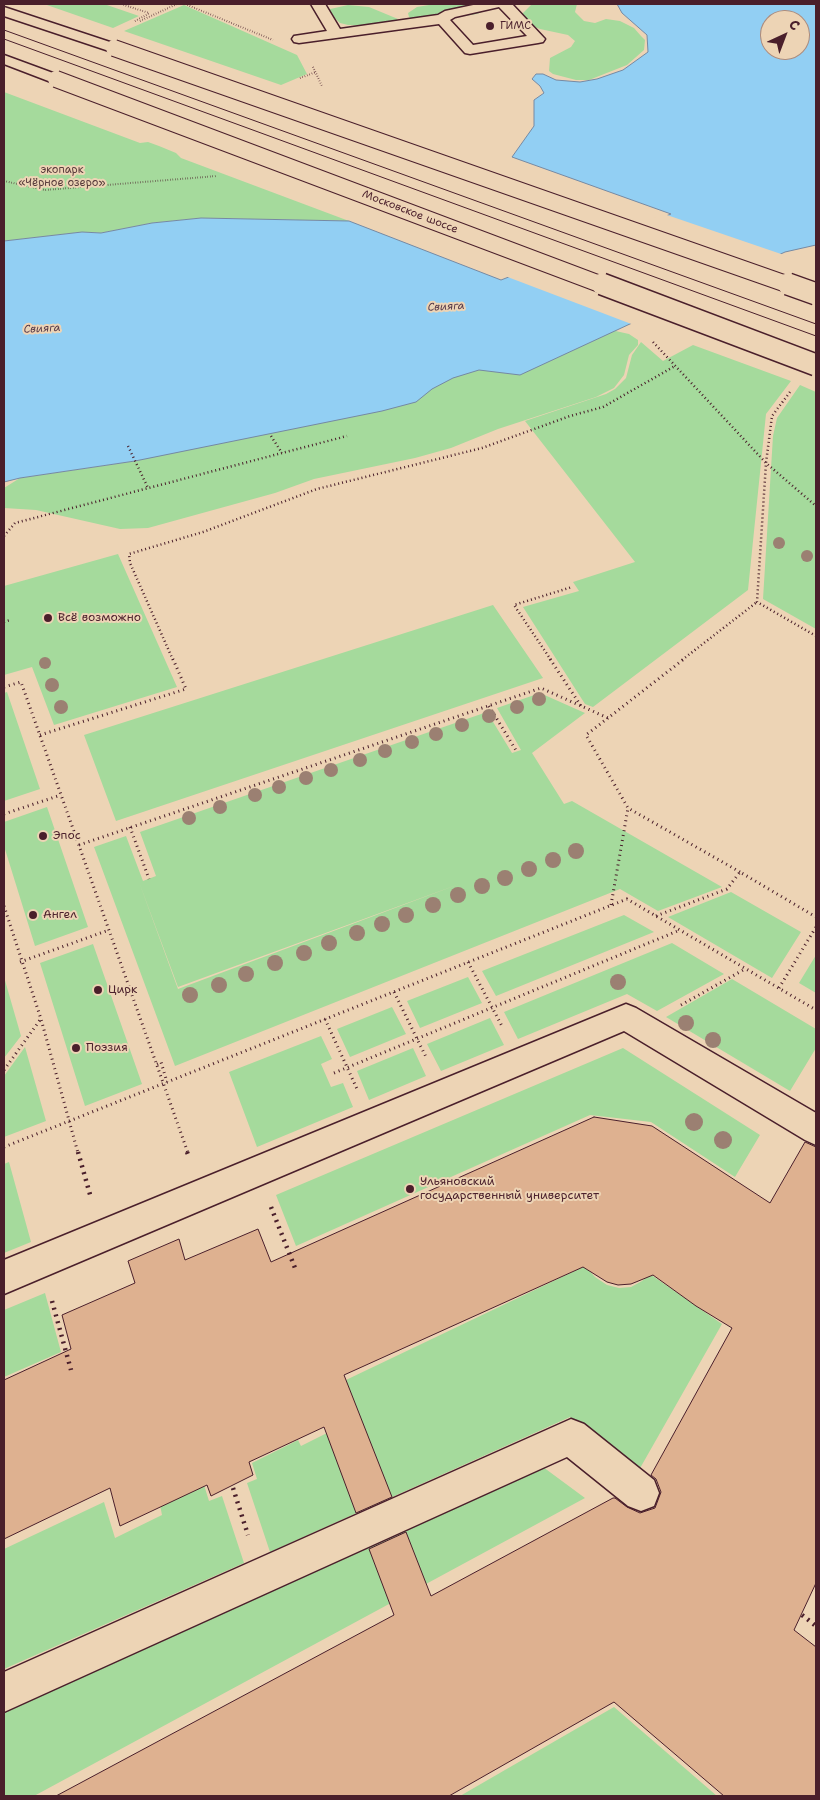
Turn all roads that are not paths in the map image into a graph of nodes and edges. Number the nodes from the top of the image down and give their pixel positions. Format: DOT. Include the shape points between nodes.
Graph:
graph roads {
  1 [pos="318,4"];
  2 [pos="496,4"];
  3 [pos="504,4"];
  4 [pos="4,11"];
  5 [pos="442,19"];
  6 [pos="336,34"];
  7 [pos="299,39"];
  8 [pos="4,59"];
  9 [pos="816,294"];
  10 [pos="816,365"];
  11 [pos="816,1130"];
  12 [pos="4,1277"];
  13 [pos="641,1493"];
  14 [pos="4,1692"];
  1 -- 6 [label="main road"];
  2 -- 5 [label="main road" via="450,14"];
  3 -- 5 [label="main road" via="538,40 470,50"];
  4 -- 9 [label="main road, bridge"];
  5 -- 6 [label="main road"];
  6 -- 7 [label="main road"];
  8 -- 10 [label="main road, Московское шоссе, bridge"];
  11 -- 12 [label="main road" via="626,1017"];
  13 -- 14 [label="main road" via="571,1437"];
}
